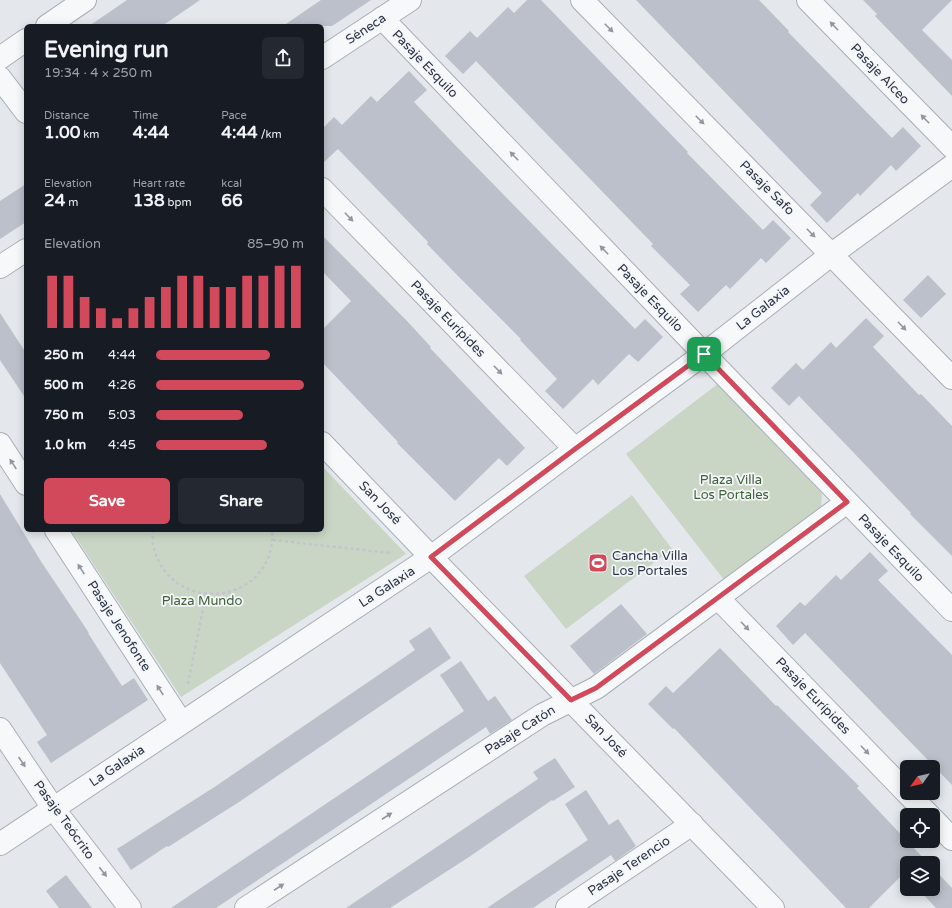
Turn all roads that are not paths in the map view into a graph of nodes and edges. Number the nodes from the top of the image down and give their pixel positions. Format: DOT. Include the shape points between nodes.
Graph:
graph roads {
  1 [pos="85,0"];
  2 [pos="410,0"];
  3 [pos="582,0"];
  4 [pos="808,0"];
  5 [pos="382,18"];
  6 [pos="50,24"];
  7 [pos="24,41"];
  8 [pos="324,57"];
  9 [pos="0,58"];
  10 [pos="0,78"];
  11 [pos="24,109"];
  12 [pos="952,147"];
  13 [pos="952,166"];
  14 [pos="324,191"];
  15 [pos="24,251"];
  16 [pos="832,254"];
  17 [pos="0,267"];
  18 [pos="704,354"];
  19 [pos="952,378"];
  20 [pos="0,444"];
  21 [pos="324,445"];
  22 [pos="575,449"];
  23 [pos="24,481"];
  24 [pos="847,502"];
  25 [pos="57,532"];
  26 [pos="431,557"];
  27 [pos="718,598"];
  28 [pos="952,610"];
  29 [pos="571,700"];
  30 [pos="181,722"];
  31 [pos="0,729"];
  32 [pos="900,786"];
  33 [pos="914,800"];
  34 [pos="53,808"];
  35 [pos="922,808"];
  36 [pos="692,824"];
  37 [pos="940,826"];
  38 [pos="952,839"];
  39 [pos="0,844"];
  40 [pos="130,908"];
  41 [pos="246,908"];
  42 [pos="567,908"];
  43 [pos="773,908"];
  1 -- 6 [label="street"];
  2 -- 5 [label="street, Séneca"];
  3 -- 16 [label="street, Pasaje Safo, one-way"];
  12 -- 4 [label="street, Pasaje Alceo, one-way"];
  5 -- 8 [label="street, Séneca"];
  18 -- 5 [label="street, Pasaje Esquilo, one-way"];
  7 -- 9 [label="street"];
  10 -- 11 [label="street"];
  13 -- 16 [label="street, La Galaxia"];
  14 -- 22 [label="street, Pasaje Eurípides, one-way"];
  15 -- 17 [label="street"];
  16 -- 18 [label="street, La Galaxia"];
  16 -- 19 [label="street, Pasaje Safo, one-way"];
  18 -- 22 [label="street, La Galaxia"];
  18 -- 24 [label="street, Pasaje Esquilo"];
  23 -- 20 [label="street, one-way"];
  21 -- 26 [label="street, San José"];
  22 -- 26 [label="street, La Galaxia"];
  24 -- 27 [label="street, Pasaje Catón"];
  24 -- 28 [label="street, Pasaje Esquilo"];
  30 -- 25 [label="street, Pasaje Jenofonte, one-way"];
  26 -- 29 [label="street, San José"];
  26 -- 30 [label="street, La Galaxia"];
  27 -- 29 [label="street, Pasaje Catón" via="596,688"];
  27 -- 32 [label="street, Pasaje Eurípides, one-way"];
  29 -- 36 [label="street, San José"];
  41 -- 29 [label="street, Pasaje Catón, one-way" via="542,715"];
  30 -- 34 [label="street, La Galaxia"];
  31 -- 34 [label="street, Pasaje Teócrito, one-way"];
  33 -- 35 [label="street, Pasaje Eurípides"];
  34 -- 39 [label="street, La Galaxia"];
  34 -- 40 [label="street, Pasaje Teócrito, one-way"];
  36 -- 42 [label="street, Pasaje Terencio"];
  36 -- 43 [label="street, San José"];
  37 -- 38 [label="street"];
}
